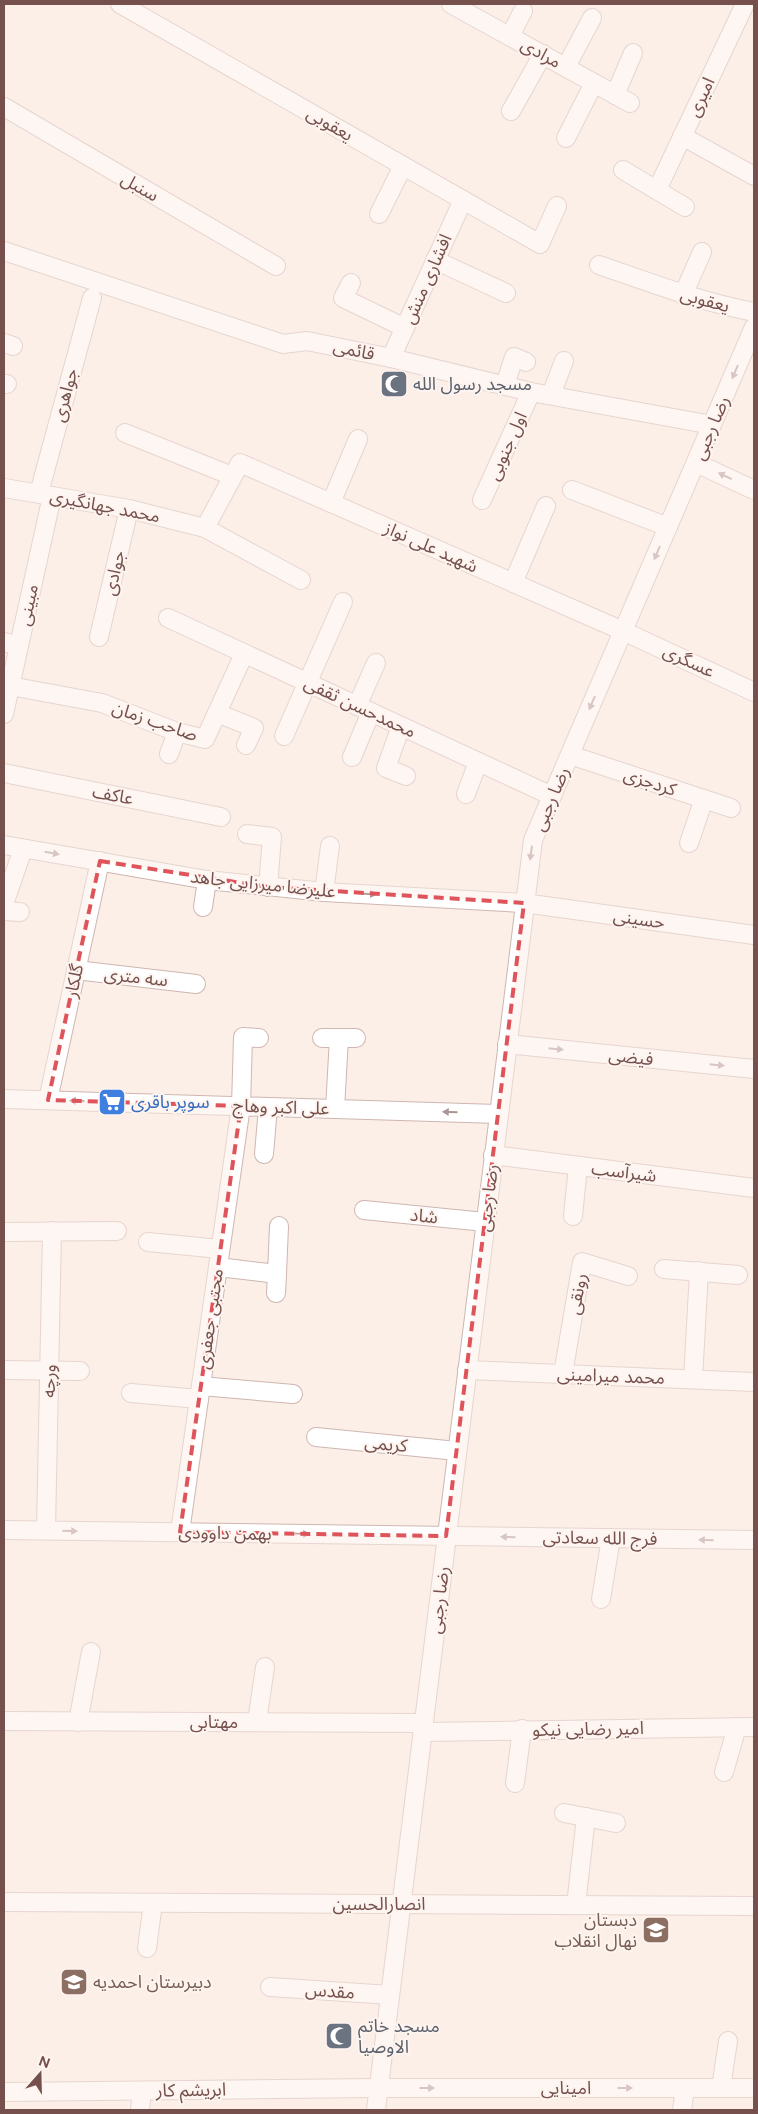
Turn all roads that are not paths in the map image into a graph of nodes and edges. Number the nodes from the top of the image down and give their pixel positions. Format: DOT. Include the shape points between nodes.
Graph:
graph roads {
  1 [pos="120,4"];
  2 [pos="745,4"];
  3 [pos="460,6"];
  4 [pos="523,11"];
  5 [pos="592,18"];
  6 [pos="510,36"];
  7 [pos="633,53"];
  8 [pos="543,54"];
  9 [pos="566,67"];
  10 [pos="594,83"];
  11 [pos="4,107"];
  12 [pos="511,111"];
  13 [pos="682,136"];
  14 [pos="566,138"];
  15 [pos="403,166"];
  16 [pos="623,170"];
  17 [pos="754,176"];
  18 [pos="657,190"];
  19 [pos="462,200"];
  20 [pos="557,206"];
  21 [pos="685,207"];
  22 [pos="378,214"];
  23 [pos="4,251"];
  24 [pos="702,252"];
  25 [pos="435,260"];
  26 [pos="600,265"];
  27 [pos="276,266"];
  28 [pos="351,283"];
  29 [pos="506,293"];
  30 [pos="683,295"];
  31 [pos="92,298"];
  32 [pos="754,312"];
  33 [pos="754,327"];
  34 [pos="405,328"];
  35 [pos="750,349"];
  36 [pos="391,358"];
  37 [pos="564,361"];
  38 [pos="526,362"];
  39 [pos="505,385"];
  40 [pos="531,392"];
  41 [pos="551,395"];
  42 [pos="712,426"];
  43 [pos="126,433"];
  44 [pos="358,439"];
  45 [pos="696,463"];
  46 [pos="236,469"];
  47 [pos="4,488"];
  48 [pos="572,490"];
  49 [pos="754,490"];
  50 [pos="45,494"];
  51 [pos="482,500"];
  52 [pos="332,504"];
  53 [pos="546,506"];
  54 [pos="129,509"];
  55 [pos="668,527"];
  56 [pos="205,528"];
  57 [pos="301,580"];
  58 [pos="513,583"];
  59 [pos="343,602"];
  60 [pos="168,618"];
  61 [pos="623,631"];
  62 [pos="99,637"];
  63 [pos="11,644"];
  64 [pos="244,654"];
  65 [pos="376,663"];
  66 [pos="308,684"];
  67 [pos="10,686"];
  68 [pos="754,692"];
  69 [pos="364,709"];
  70 [pos="4,711"];
  71 [pos="217,713"];
  72 [pos="401,726"];
  73 [pos="177,732"];
  74 [pos="284,736"];
  75 [pos="246,745"];
  76 [pos="169,754"];
  77 [pos="570,755"];
  78 [pos="352,757"];
  79 [pos="478,762"];
  80 [pos="4,773"];
  81 [pos="406,776"];
  82 [pos="466,794"];
  83 [pos="552,796"];
  84 [pos="704,800"];
  85 [pos="731,808"];
  86 [pos="221,817"];
  87 [pos="247,834"];
  88 [pos="689,843"];
  89 [pos="4,845"];
  90 [pos="330,846"];
  91 [pos="23,848"];
  92 [pos="100,862"];
  93 [pos="207,880"];
  94 [pos="268,887"];
  95 [pos="324,892"];
  96 [pos="4,904"];
  97 [pos="524,904"];
  98 [pos="203,907"];
  99 [pos="754,935"];
  100 [pos="76,970"];
  101 [pos="196,984"];
  102 [pos="259,1038"];
  103 [pos="339,1038"];
  104 [pos="507,1044"];
  105 [pos="754,1069"];
  106 [pos="4,1098"];
  107 [pos="48,1100"];
  108 [pos="240,1106"];
  109 [pos="268,1107"];
  110 [pos="335,1109"];
  111 [pos="498,1114"];
  112 [pos="264,1154"];
  113 [pos="493,1155"];
  114 [pos="578,1166"];
  115 [pos="754,1188"];
  116 [pos="364,1210"];
  117 [pos="573,1216"];
  118 [pos="485,1222"];
  119 [pos="279,1226"];
  120 [pos="52,1231"];
  121 [pos="117,1231"];
  122 [pos="4,1232"];
  123 [pos="148,1242"];
  124 [pos="220,1249"];
  125 [pos="218,1267"];
  126 [pos="664,1269"];
  127 [pos="699,1271"];
  128 [pos="278,1274"];
  129 [pos="738,1275"];
  130 [pos="628,1276"];
  131 [pos="276,1293"];
  132 [pos="4,1370"];
  133 [pos="467,1370"];
  134 [pos="49,1371"];
  135 [pos="80,1371"];
  136 [pos="563,1374"];
  137 [pos="693,1380"];
  138 [pos="754,1382"];
  139 [pos="200,1392"];
  140 [pos="131,1393"];
  141 [pos="293,1394"];
  142 [pos="316,1437"];
  143 [pos="457,1451"];
  144 [pos="4,1530"];
  145 [pos="46,1530"];
  146 [pos="180,1532"];
  147 [pos="446,1536"];
  148 [pos="611,1538"];
  149 [pos="754,1540"];
  150 [pos="601,1599"];
  151 [pos="91,1652"];
  152 [pos="265,1667"];
  153 [pos="4,1722"];
  154 [pos="78,1722"];
  155 [pos="257,1722"];
  156 [pos="423,1727"];
  157 [pos="746,1727"];
  158 [pos="522,1729"];
  159 [pos="724,1772"];
  160 [pos="515,1783"];
  161 [pos="564,1813"];
  162 [pos="586,1817"];
  163 [pos="616,1823"];
  164 [pos="4,1902"];
  165 [pos="153,1903"];
  166 [pos="400,1904"];
  167 [pos="576,1905"];
  168 [pos="754,1906"];
  169 [pos="147,1948"];
  170 [pos="270,1987"];
  171 [pos="390,1995"];
  172 [pos="728,2041"];
  173 [pos="378,2088"];
  174 [pos="685,2088"];
  175 [pos="721,2088"];
  176 [pos="754,2088"];
  177 [pos="142,2090"];
  178 [pos="4,2092"];
  179 [pos="140,2110"];
  180 [pos="376,2110"];
  181 [pos="682,2110"];
  1 -- 15 [label="street, یعقوبی"];
  2 -- 13 [label="street, امیری"];
  3 -- 6 [label="street, مرادی"];
  4 -- 6 [label="street"];
  5 -- 9 [label="street"];
  6 -- 8 [label="street, مرادی"];
  7 -- 10 [label="street, مرادی" via="622,98"];
  8 -- 9 [label="street, مرادی"];
  8 -- 12 [label="street"];
  9 -- 10 [label="street, مرادی"];
  10 -- 14 [label="street"];
  11 -- 27 [label="street, سنبل"];
  13 -- 17 [label="street"];
  13 -- 18 [label="street, امیری"];
  15 -- 19 [label="street, یعقوبی"];
  15 -- 22 [label="street"];
  16 -- 18 [label="street"];
  18 -- 21 [label="street"];
  19 -- 20 [label="street, یعقوبی" via="540,244"];
  19 -- 25 [label="street, افشاری منش"];
  23 -- 36 [label="street, قائمی" via="283,344 307,341"];
  24 -- 30 [label="street"];
  25 -- 29 [label="street"];
  25 -- 34 [label="street, افشاری منش"];
  26 -- 30 [label="street, یعقوبی"];
  28 -- 34 [label="street" via="343,298"];
  30 -- 32 [label="street, یعقوبی"];
  31 -- 50 [label="street, جواهری"];
  33 -- 35 [label="street, رضا رجبی"];
  34 -- 36 [label="street, افشاری منش"];
  35 -- 42 [label="street, رضا رجبی, one-way"];
  36 -- 39 [label="street, قائمی"];
  37 -- 41 [label="street"];
  38 -- 39 [label="street" via="514,357"];
  39 -- 40 [label="street, قائمی"];
  40 -- 41 [label="street, قائمی"];
  40 -- 51 [label="street, اول جنوبی"];
  41 -- 42 [label="street, قائمی"];
  42 -- 45 [label="street, رضا رجبی"];
  43 -- 46 [label="street, شهید علی نواز"];
  44 -- 52 [label="street"];
  49 -- 45 [label="street, one-way"];
  45 -- 55 [label="street, رضا رجبی"];
  46 -- 52 [label="street, شهید علی نواز"];
  46 -- 56 [label="street"];
  47 -- 50 [label="street, محمد جهانگیری"];
  48 -- 55 [label="street"];
  50 -- 54 [label="street, محمد جهانگیری"];
  50 -- 63 [label="street, مبینی"];
  52 -- 58 [label="street, شهید علی نواز"];
  53 -- 58 [label="street"];
  54 -- 56 [label="street, محمد جهانگیری"];
  54 -- 62 [label="street, جوادی"];
  55 -- 61 [label="street, رضا رجبی, one-way"];
  56 -- 57 [label="street, محمد جهانگیری"];
  58 -- 61 [label="street, شهید علی نواز"];
  59 -- 66 [label="street"];
  60 -- 64 [label="street, محمدحسن ثقفی"];
  61 -- 68 [label="street, عسگری"];
  61 -- 77 [label="street, رضا رجبی, one-way"];
  63 -- 67 [label="street, مبینی"];
  64 -- 66 [label="street, محمدحسن ثقفی"];
  64 -- 71 [label="street, صاحب زمان"];
  65 -- 69 [label="street"];
  66 -- 69 [label="street, محمدحسن ثقفی"];
  66 -- 74 [label="street"];
  67 -- 70 [label="street, مبینی"];
  67 -- 73 [label="street, صاحب زمان" via="102,703"];
  69 -- 72 [label="street, محمدحسن ثقفی"];
  69 -- 78 [label="street"];
  71 -- 73 [label="street, صاحب زمان" via="205,739"];
  71 -- 75 [label="street" via="254,728"];
  72 -- 79 [label="street, محمدحسن ثقفی"];
  72 -- 81 [label="street" via="386,768"];
  73 -- 76 [label="street"];
  77 -- 83 [label="street, رضا رجبی"];
  77 -- 84 [label="street, کردجزی"];
  79 -- 82 [label="street"];
  79 -- 83 [label="street, محمدحسن ثقفی"];
  80 -- 86 [label="street, عاکف"];
  83 -- 97 [label="street, رضا رجبی, one-way" via="533,840"];
  84 -- 85 [label="street, کردجزی"];
  84 -- 88 [label="street"];
  87 -- 94 [label="street" via="272,837"];
  89 -- 91 [label="street, علیرضا میرزایی جاهد"];
  90 -- 95 [label="street"];
  91 -- 92 [label="street, علیرضا میرزایی جاهد, one-way"];
  91 -- 96 [label="street"];
  92 -- 93 [label="street, علیرضا میرزایی جاهد"];
  92 -- 100 [label="street, گلکار"];
  93 -- 94 [label="street, علیرضا میرزایی جاهد"];
  93 -- 98 [label="street"];
  94 -- 95 [label="street, علیرضا میرزایی جاهد"];
  95 -- 97 [label="street, علیرضا میرزایی جاهد, one-way"];
  97 -- 99 [label="street, حسینی"];
  97 -- 104 [label="street, رضا رجبی"];
  100 -- 101 [label="street, سه متری"];
  100 -- 107 [label="street, گلکار"];
  102 -- 108 [label="street, مجتبی جعفری" via="243,1037"];
  103 -- 110 [label="street"];
  104 -- 105 [label="street, فیضی, one-way"];
  104 -- 111 [label="street, رضا رجبی"];
  106 -- 107 [label="street, علی اکبر وهاج"];
  108 -- 107 [label="street, علی اکبر وهاج, one-way"];
  108 -- 109 [label="street, علی اکبر وهاج"];
  108 -- 124 [label="street, مجتبی جعفری"];
  109 -- 110 [label="street, علی اکبر وهاج"];
  109 -- 112 [label="street"];
  111 -- 110 [label="street, علی اکبر وهاج, one-way"];
  111 -- 113 [label="street, رضا رجبی"];
  113 -- 114 [label="street, شیرآسب"];
  113 -- 118 [label="street, رضا رجبی"];
  114 -- 115 [label="street, شیرآسب"];
  114 -- 117 [label="street"];
  116 -- 118 [label="street, شاد"];
  118 -- 133 [label="street, رضا رجبی"];
  119 -- 128 [label="street"];
  120 -- 121 [label="street"];
  120 -- 122 [label="street"];
  120 -- 134 [label="street, ورچه"];
  123 -- 124 [label="street"];
  124 -- 125 [label="street, مجتبی جعفری"];
  125 -- 128 [label="street"];
  125 -- 139 [label="street, مجتبی جعفری"];
  126 -- 127 [label="street"];
  127 -- 129 [label="street"];
  127 -- 137 [label="street"];
  128 -- 131 [label="street"];
  130 -- 136 [label="street, رونقی" via="582,1262"];
  132 -- 134 [label="street"];
  133 -- 136 [label="street, محمد میرامینی"];
  133 -- 143 [label="street, رضا رجبی"];
  134 -- 135 [label="street"];
  134 -- 145 [label="street, ورچه"];
  136 -- 137 [label="street, محمد میرامینی"];
  137 -- 138 [label="street, محمد میرامینی"];
  139 -- 140 [label="street"];
  139 -- 141 [label="street"];
  139 -- 146 [label="street, مجتبی جعفری"];
  142 -- 143 [label="street, کریمی"];
  143 -- 147 [label="street, رضا رجبی"];
  144 -- 145 [label="street, بهمن داوودی"];
  145 -- 146 [label="street, بهمن داوودی, one-way"];
  146 -- 147 [label="street, بهمن داوودی, one-way"];
  148 -- 147 [label="street, فرج الله سعادتی, one-way"];
  147 -- 156 [label="street, رضا رجبی"];
  149 -- 148 [label="street, فرج الله سعادتی, one-way"];
  148 -- 150 [label="street"];
  151 -- 154 [label="street"];
  152 -- 155 [label="street"];
  153 -- 154 [label="street, مهتابی"];
  154 -- 155 [label="street, مهتابی"];
  155 -- 156 [label="street, مهتابی"];
  156 -- 158 [label="street, امیر رضایی نیکو"];
  156 -- 166 [label="street, رضا رجبی"];
  157 -- 158 [label="street, امیر رضایی نیکو"];
  157 -- 159 [label="street"];
  158 -- 160 [label="street"];
  161 -- 162 [label="street"];
  162 -- 163 [label="street"];
  162 -- 167 [label="street"];
  164 -- 165 [label="street, انصارالحسین"];
  165 -- 166 [label="street, انصارالحسین"];
  165 -- 169 [label="street"];
  166 -- 167 [label="street, انصارالحسین"];
  166 -- 171 [label="street, رضا رجبی"];
  167 -- 168 [label="street, انصارالحسین"];
  170 -- 171 [label="street, مقدس"];
  171 -- 173 [label="street, رضا رجبی"];
  172 -- 175 [label="street"];
  173 -- 174 [label="street, امینایی, one-way"];
  173 -- 177 [label="street, ابریشم کار"];
  173 -- 180 [label="street, رضا رجبی"];
  174 -- 175 [label="street, امینایی"];
  174 -- 181 [label="street"];
  175 -- 176 [label="street, امینایی"];
  177 -- 178 [label="street, ابریشم کار"];
  177 -- 179 [label="street"];
}
